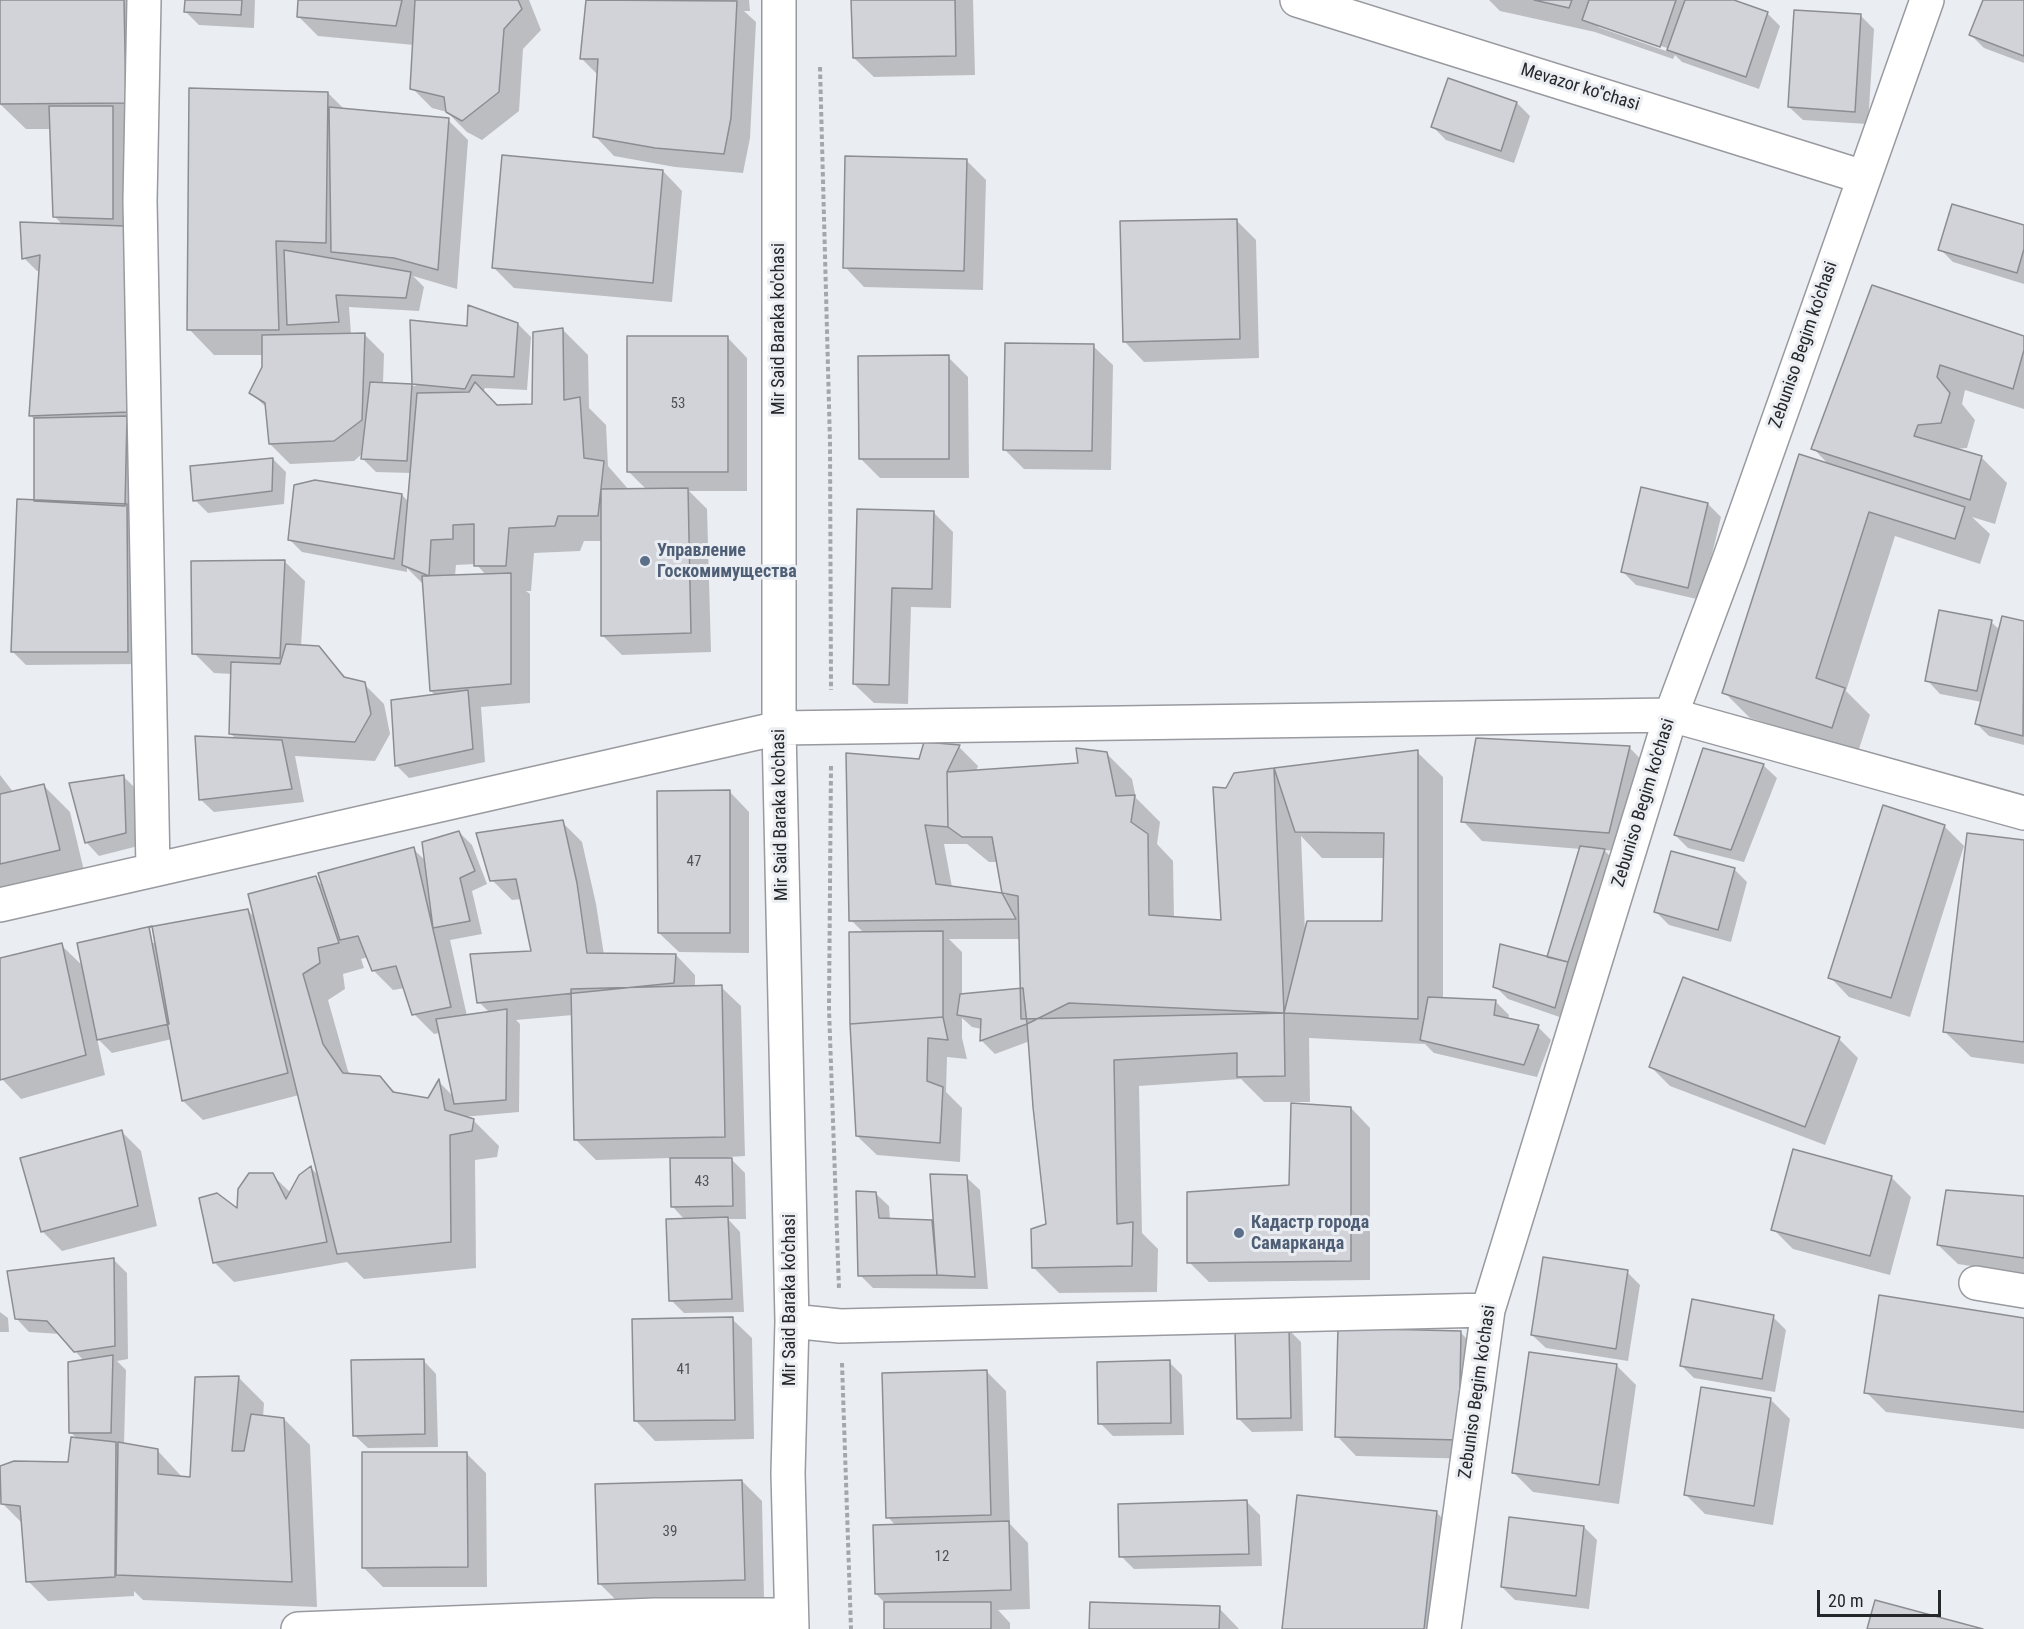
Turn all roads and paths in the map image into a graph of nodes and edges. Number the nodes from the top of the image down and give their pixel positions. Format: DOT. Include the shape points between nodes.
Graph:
graph roads {
  1 [pos="144,0"];
  2 [pos="779,0"];
  3 [pos="1297,0"];
  4 [pos="1927,0"];
  5 [pos="820,60"];
  6 [pos="1863,177"];
  7 [pos="1671,715"];
  8 [pos="779,728"];
  9 [pos="832,729"];
  10 [pos="2024,813"];
  11 [pos="153,869"];
  12 [pos="0,905"];
  13 [pos="1976,1283"];
  14 [pos="2024,1291"];
  15 [pos="1488,1310"];
  16 [pos="792,1322"];
  17 [pos="840,1326"];
  18 [pos="791,1622"];
  19 [pos="298,1629"];
  20 [pos="851,1629"];
  21 [pos="1444,1629"];
  1 -- 11 [label="street" via="140,201"];
  2 -- 8 [label="street, Mir Said Baraka ko'chasi"];
  3 -- 6 [label="street, Mevazor ko''chasi"];
  4 -- 6 [label="street, Zebuniso Begim ko'chasi"];
  5 -- 9 [label="path" via="830,443"];
  6 -- 7 [label="street, Zebuniso Begim ko'chasi"];
  7 -- 9 [label="street"];
  7 -- 10 [label="street"];
  7 -- 15 [label="street, Zebuniso Begim ko'chasi"];
  8 -- 9 [label="street"];
  8 -- 11 [label="street"];
  8 -- 16 [label="street, Mir Said Baraka ko'chasi"];
  9 -- 17 [label="path" via="830,1008"];
  11 -- 12 [label="street"];
  13 -- 14 [label="street"];
  15 -- 17 [label="street"];
  15 -- 21 [label="street, Zebuniso Begim ko'chasi"];
  16 -- 17 [label="street"];
  16 -- 18 [label="street, Mir Said Baraka ko'chasi" via="788,1473"];
  17 -- 20 [label="path"];
  18 -- 19 [label="street" via="655,1615"];
}
